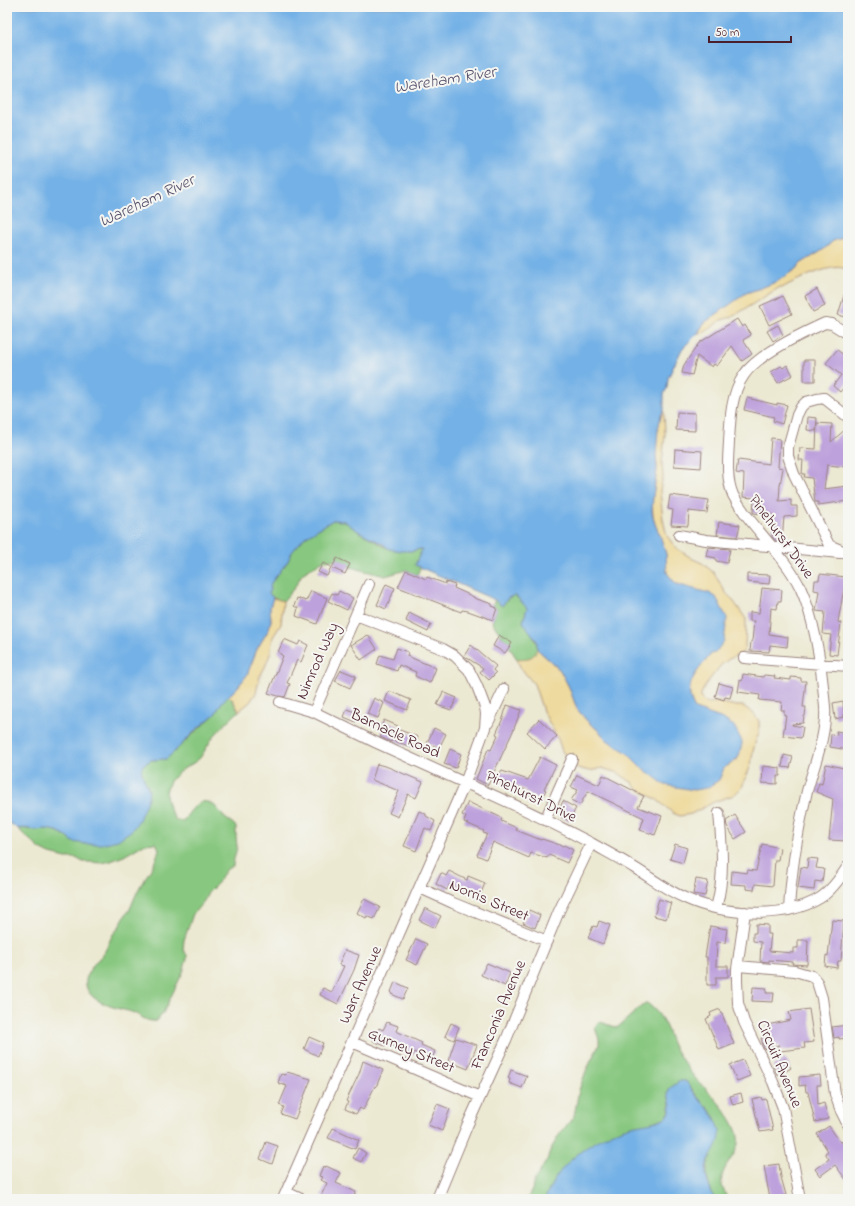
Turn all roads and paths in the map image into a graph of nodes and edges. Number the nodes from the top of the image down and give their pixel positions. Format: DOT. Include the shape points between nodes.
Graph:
graph roads {
  1 [pos="848,334"];
  2 [pos="848,417"];
  3 [pos="679,535"];
  4 [pos="771,546"];
  5 [pos="848,553"];
  6 [pos="369,584"];
  7 [pos="356,614"];
  8 [pos="744,658"];
  9 [pos="819,663"];
  10 [pos="848,666"];
  11 [pos="504,689"];
  12 [pos="280,702"];
  13 [pos="314,712"];
  14 [pos="485,728"];
  15 [pos="572,759"];
  16 [pos="465,783"];
  17 [pos="719,813"];
  18 [pos="545,820"];
  19 [pos="591,844"];
  20 [pos="848,866"];
  21 [pos="420,888"];
  22 [pos="716,908"];
  23 [pos="789,910"];
  24 [pos="745,912"];
  25 [pos="547,941"];
  26 [pos="738,966"];
  27 [pos="352,1042"];
  28 [pos="480,1098"];
  29 [pos="848,1125"];
  30 [pos="285,1196"];
  31 [pos="301,1199"];
  32 [pos="437,1199"];
  33 [pos="800,1199"];
  1 -- 4 [label="street, Pinehurst Drive" via="828,323 802,334 753,365 737,389 730,428 730,485 738,504"];
  2 -- 5 [label="street" via="824,398 806,402 797,416 788,447 794,474 829,545"];
  3 -- 4 [label="street"];
  4 -- 5 [label="street"];
  4 -- 9 [label="street, Pinehurst Drive" via="798,582 805,598"];
  6 -- 7 [label="street, Nimrod Way"];
  7 -- 13 [label="street, Nimrod Way"];
  7 -- 14 [label="street, Pinehurst Drive" via="455,656 469,670 477,686 485,707"];
  8 -- 9 [label="street"];
  9 -- 10 [label="street"];
  9 -- 23 [label="street, Pinehurst Drive" via="826,720 801,820"];
  11 -- 14 [label="street"];
  12 -- 13 [label="street, Nimrod Way"];
  13 -- 16 [label="street, Barnacle Road"];
  14 -- 16 [label="street, Pinehurst Drive"];
  15 -- 18 [label="street"];
  16 -- 18 [label="street, Pinehurst Drive"];
  16 -- 21 [label="street, Warr Avenue"];
  17 -- 22 [label="street" via="722,850 720,893"];
  18 -- 19 [label="street, Pinehurst Drive"];
  19 -- 22 [label="street, Pinehurst Drive" via="676,894"];
  19 -- 25 [label="street, Franconia Avenue"];
  20 -- 23 [label="street, Pinehurst Drive" via="824,895"];
  21 -- 25 [label="street, Norris Street"];
  21 -- 27 [label="street, Warr Avenue"];
  22 -- 24 [label="street, Pinehurst Drive"];
  23 -- 24 [label="street, Pinehurst Drive"];
  24 -- 26 [label="street, Circuit Avenue"];
  25 -- 28 [label="street, Franconia Avenue"];
  26 -- 29 [label="street" via="795,971 809,974 817,982 824,1009 835,1094"];
  26 -- 33 [label="street, Circuit Avenue" via="737,993 740,1008 746,1027 784,1108"];
  27 -- 28 [label="street, Gurney Street"];
  27 -- 30 [label="street, Warr Avenue"];
  28 -- 32 [label="street, Franconia Avenue"];
  30 -- 31 [label="street"];
}
